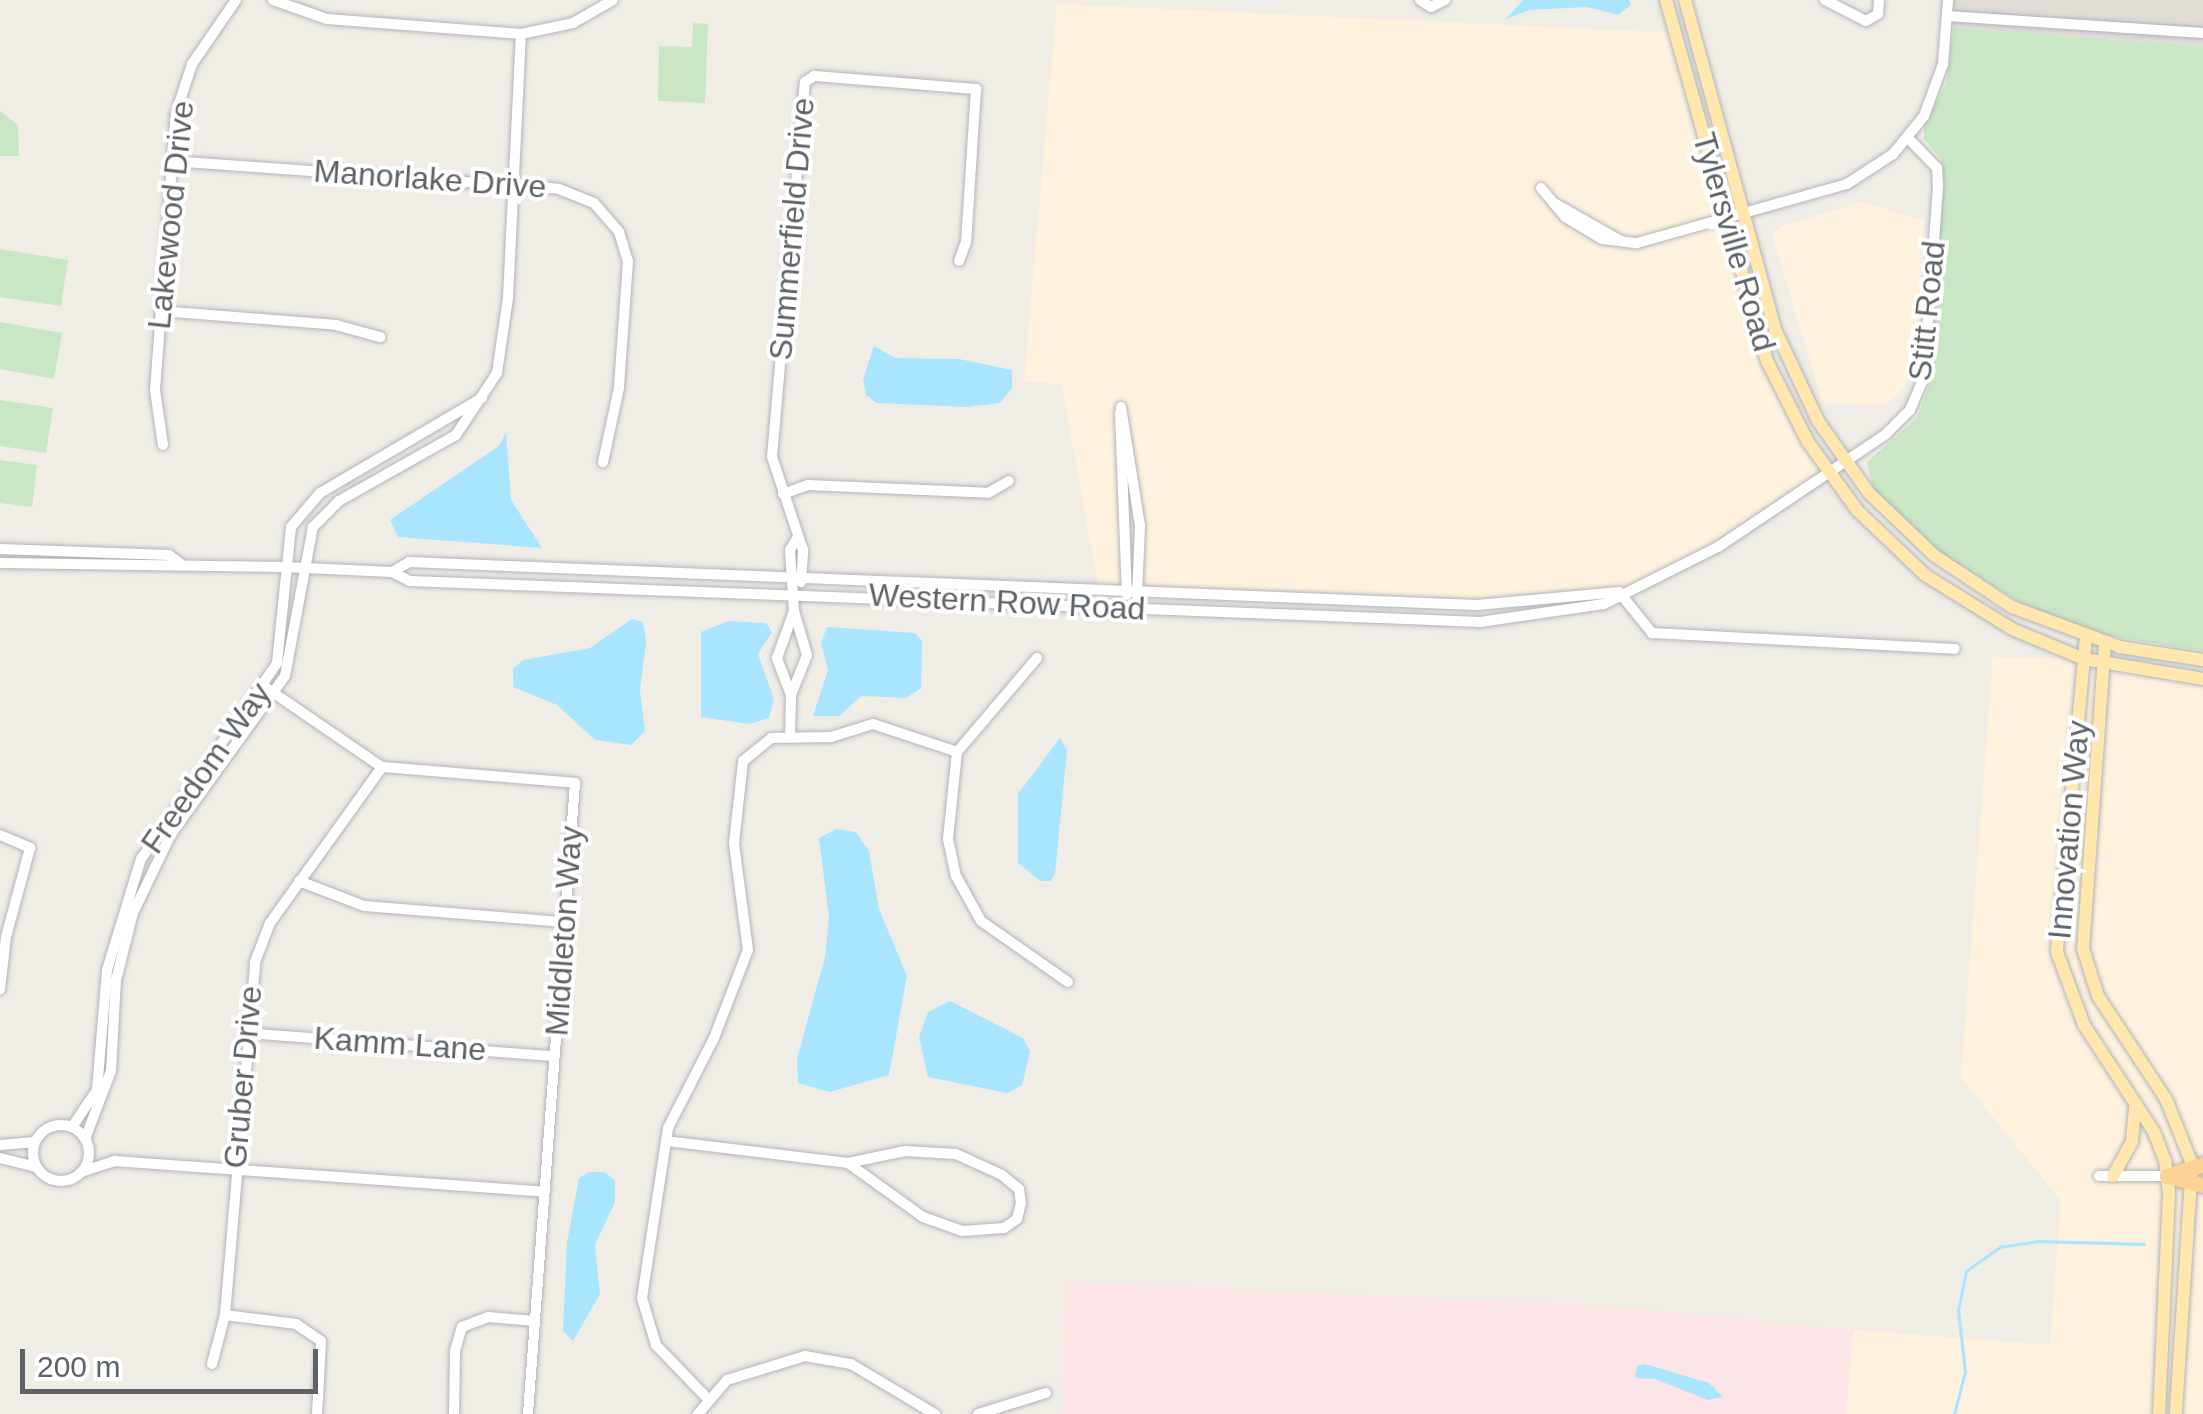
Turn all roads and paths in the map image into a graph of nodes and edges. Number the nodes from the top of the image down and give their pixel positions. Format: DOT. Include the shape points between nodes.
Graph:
graph roads {
  1 [pos="236,0"];
  2 [pos="274,0"];
  3 [pos="613,0"];
  4 [pos="1420,0"];
  5 [pos="1445,0"];
  6 [pos="1666,0"];
  7 [pos="1685,0"];
  8 [pos="1825,0"];
  9 [pos="1879,0"];
  10 [pos="1948,0"];
  11 [pos="1947,16"];
  12 [pos="2203,33"];
  13 [pos="521,34"];
  14 [pos="1910,139"];
  15 [pos="171,161"];
  16 [pos="516,186"];
  17 [pos="1542,188"];
  18 [pos="1746,214"];
  19 [pos="1726,220"];
  20 [pos="959,261"];
  21 [pos="160,312"];
  22 [pos="380,337"];
  23 [pos="486,394"];
  24 [pos="164,446"];
  25 [pos="1846,461"];
  26 [pos="603,462"];
  27 [pos="1828,472"];
  28 [pos="1009,481"];
  29 [pos="782,494"];
  30 [pos="796,540"];
  31 [pos="0,550"];
  32 [pos="0,564"];
  33 [pos="181,564"];
  34 [pos="284,566"];
  35 [pos="305,571"];
  36 [pos="392,572"];
  37 [pos="790,577"];
  38 [pos="803,578"];
  39 [pos="1132,591"];
  40 [pos="796,592"];
  41 [pos="1619,592"];
  42 [pos="1131,607"];
  43 [pos="794,610"];
  44 [pos="2086,637"];
  45 [pos="2104,643"];
  46 [pos="1955,649"];
  47 [pos="1037,658"];
  48 [pos="2084,658"];
  49 [pos="2203,660"];
  50 [pos="2103,663"];
  51 [pos="2203,679"];
  52 [pos="270,690"];
  53 [pos="790,695"];
  54 [pos="790,737"];
  55 [pos="957,752"];
  56 [pos="382,767"];
  57 [pos="0,835"];
  58 [pos="300,880"];
  59 [pos="127,911"];
  60 [pos="564,922"];
  61 [pos="1068,982"];
  62 [pos="0,990"];
  63 [pos="245,1033"];
  64 [pos="554,1056"];
  65 [pos="2135,1103"];
  66 [pos="72,1127"];
  67 [pos="86,1140"];
  68 [pos="666,1141"];
  69 [pos="36,1142"];
  70 [pos="0,1146"];
  71 [pos="0,1158"];
  72 [pos="114,1161"];
  73 [pos="848,1162"];
  74 [pos="2198,1164"];
  75 [pos="37,1167"];
  76 [pos="235,1168"];
  77 [pos="82,1172"];
  78 [pos="2106,1176"];
  79 [pos="2167,1176"];
  80 [pos="2198,1185"];
  81 [pos="544,1192"];
  82 [pos="225,1316"];
  83 [pos="535,1321"];
  84 [pos="212,1364"];
  85 [pos="1046,1393"];
  86 [pos="706,1396"];
  87 [pos="317,1414"];
  88 [pos="454,1414"];
  89 [pos="528,1414"];
  90 [pos="698,1414"];
  91 [pos="935,1414"];
  92 [pos="978,1414"];
  93 [pos="2159,1414"];
  94 [pos="2176,1414"];
  1 -- 15 [label="street, Lakewood Drive" via="184,84"];
  2 -- 13 [label="street" via="326,19"];
  3 -- 13 [label="street" via="573,23"];
  4 -- 5 [label="street" via="1431,8"];
  6 -- 19 [label="main road, Tylersville Road"];
  7 -- 18 [label="main road, Tylersville Road"];
  8 -- 9 [label="street" via="1866,21 1878,14"];
  10 -- 11 [label="street"];
  11 -- 12 [label="street"];
  11 -- 14 [label="street" via="1938,83"];
  13 -- 16 [label="street, Freedom Way"];
  14 -- 18 [label="street" via="1847,184"];
  14 -- 25 [label="street, Stitt Road" via="1937,168 1924,377 1900,422"];
  15 -- 16 [label="street, Manorlake Drive"];
  15 -- 21 [label="street, Lakewood Drive"];
  16 -- 23 [label="street, Freedom Way" via="505,336"];
  16 -- 26 [label="street, Manorlake Drive" via="581,195 606,213 625,246 619,388"];
  17 -- 19 [label="street" via="1602,239 1648,242"];
  18 -- 19 [label="street"];
  18 -- 25 [label="main road, Tylersville Road" via="1775,329 1818,422"];
  19 -- 27 [label="main road, Tylersville Road" via="1767,361"];
  20 -- 29 [label="street, Summerfield Drive" via="966,242 976,89 814,76 805,82 772,457"];
  21 -- 22 [label="street" via="336,325"];
  21 -- 24 [label="street, Lakewood Drive" via="155,390"];
  23 -- 34 [label="street, Freedom Way" via="308,503 291,527"];
  23 -- 35 [label="street, Freedom Way" via="456,435 322,515 310,534"];
  25 -- 27 [label="street, Western Row Road"];
  25 -- 44 [label="main road" via="1886,512 1935,556 2012,607"];
  27 -- 41 [label="street, Western Row Road" via="1697,559"];
  27 -- 48 [label="main road" via="1924,575 2012,629"];
  28 -- 29 [label="street" via="988,494 808,486"];
  29 -- 30 [label="street, Summerfield Drive"];
  30 -- 37 [label="street, Summerfield Drive"];
  30 -- 38 [label="street, Summerfield Drive"];
  31 -- 33 [label="street, Western Row Road" via="169,555"];
  32 -- 33 [label="street, Western Row Road"];
  33 -- 34 [label="street, Western Row Road"];
  34 -- 35 [label="street, Western Row Road"];
  34 -- 52 [label="street, Freedom Way" via="281,650"];
  35 -- 36 [label="street, Western Row Road"];
  35 -- 52 [label="street, Freedom Way" via="295,646"];
  36 -- 37 [label="street, Western Row Road" via="409,562"];
  36 -- 40 [label="street, Western Row Road" via="410,581"];
  37 -- 38 [label="street, Western Row Road"];
  37 -- 40 [label="street"];
  38 -- 39 [label="street, Western Row Road"];
  38 -- 40 [label="street"];
  39 -- 39 [label="street" via="1140,525 1121,407"];
  39 -- 41 [label="street, Western Row Road" via="1476,605"];
  39 -- 42 [label="street"];
  40 -- 42 [label="street, Western Row Road"];
  40 -- 43 [label="street"];
  41 -- 42 [label="street, Western Row Road" via="1604,604 1480,622"];
  41 -- 46 [label="street" via="1652,632"];
  43 -- 53 [label="street" via="777,658"];
  43 -- 53 [label="street" via="807,656"];
  44 -- 45 [label="main road"];
  44 -- 48 [label="main road, Innovation Way"];
  45 -- 49 [label="main road"];
  45 -- 50 [label="main road, Innovation Way"];
  47 -- 55 [label="street"];
  48 -- 50 [label="main road"];
  48 -- 65 [label="main road, Innovation Way" via="2057,952 2084,1026"];
  50 -- 51 [label="main road"];
  50 -- 74 [label="main road, Innovation Way" via="2083,948 2098,996 2174,1112"];
  52 -- 56 [label="street, Middleton Way"];
  52 -- 59 [label="street, Freedom Way"];
  53 -- 54 [label="street"];
  54 -- 55 [label="street" via="830,737 881,724"];
  54 -- 68 [label="street" via="757,744 740,768 734,842 748,950"];
  55 -- 61 [label="street" via="948,839 964,896 992,931"];
  56 -- 58 [label="street, Gruber Drive"];
  56 -- 60 [label="street, Middleton Way" via="575,784"];
  57 -- 62 [label="street" via="30,848 6,937"];
  58 -- 60 [label="street" via="364,906"];
  58 -- 63 [label="street, Gruber Drive" via="263,940"];
  59 -- 66 [label="street, Freedom Way" via="107,970 96,1090"];
  59 -- 67 [label="street, Freedom Way" via="111,1071"];
  60 -- 64 [label="street, Middleton Way"];
  63 -- 64 [label="street, Kamm Lane"];
  63 -- 76 [label="street, Gruber Drive"];
  64 -- 81 [label="street, Middleton Way"];
  65 -- 78 [label="main road" via="2132,1142"];
  65 -- 79 [label="main road, Innovation Way" via="2160,1146"];
  66 -- 67 [label="street"];
  66 -- 69 [label="street" via="47,1129"];
  67 -- 72 [label="street"];
  67 -- 77 [label="street"];
  68 -- 73 [label="street"];
  68 -- 86 [label="street" via="642,1298 646,1322 668,1362"];
  69 -- 70 [label="street"];
  69 -- 75 [label="street"];
  71 -- 75 [label="street"];
  72 -- 76 [label="street"];
  72 -- 77 [label="street"];
  73 -- 73 [label="street" via="923,1218 962,1231 1004,1228 1022,1203 1019,1189 1002,1174 946,1151"];
  74 -- 79 [label="highway"];
  74 -- 80 [label="main road, Innovation Way"];
  75 -- 77 [label="street" via="58,1180"];
  76 -- 81 [label="street"];
  76 -- 82 [label="street, Gruber Drive"];
  78 -- 79 [label="street"];
  79 -- 80 [label="highway"];
  79 -- 93 [label="main road, Innovation Way"];
  80 -- 94 [label="main road, Innovation Way"];
  81 -- 83 [label="street, Middleton Way"];
  82 -- 84 [label="street, Gruber Drive"];
  82 -- 87 [label="street" via="296,1324 320,1341"];
  83 -- 88 [label="street" via="488,1317 462,1327"];
  83 -- 89 [label="street, Middleton Way"];
  85 -- 92 [label="street"];
  86 -- 90 [label="street"];
  86 -- 91 [label="street" via="727,1380 805,1356 829,1356"];
}
